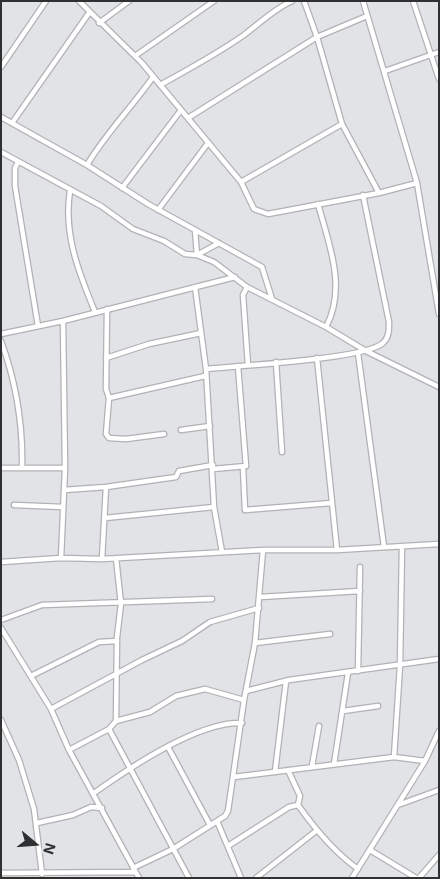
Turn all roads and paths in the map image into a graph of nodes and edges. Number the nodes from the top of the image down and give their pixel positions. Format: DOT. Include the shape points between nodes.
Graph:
graph roads {
  1 [pos="46,1"];
  2 [pos="79,1"];
  3 [pos="129,1"];
  4 [pos="214,1"];
  5 [pos="292,1"];
  6 [pos="304,1"];
  7 [pos="363,1"];
  8 [pos="413,1"];
  9 [pos="89,13"];
  10 [pos="367,16"];
  11 [pos="99,23"];
  12 [pos="317,37"];
  13 [pos="439,52"];
  14 [pos="135,56"];
  15 [pos="429,56"];
  16 [pos="1,67"];
  17 [pos="385,71"];
  18 [pos="153,77"];
  19 [pos="439,79"];
  20 [pos="160,85"];
  21 [pos="181,110"];
  22 [pos="1,117"];
  23 [pos="188,118"];
  24 [pos="12,123"];
  25 [pos="342,124"];
  26 [pos="208,143"];
  27 [pos="1,152"];
  28 [pos="18,162"];
  29 [pos="87,165"];
  30 [pos="241,182"];
  31 [pos="417,183"];
  32 [pos="122,188"];
  33 [pos="70,191"];
  34 [pos="379,193"];
  35 [pos="364,195"];
  36 [pos="318,204"];
  37 [pos="158,210"];
  38 [pos="195,230"];
  39 [pos="219,244"];
  40 [pos="197,255"];
  41 [pos="439,274"];
  42 [pos="433,275"];
  43 [pos="235,276"];
  44 [pos="247,286"];
  45 [pos="195,287"];
  46 [pos="272,298"];
  47 [pos="107,309"];
  48 [pos="95,312"];
  49 [pos="439,314"];
  50 [pos="63,321"];
  51 [pos="38,326"];
  52 [pos="326,327"];
  53 [pos="201,333"];
  54 [pos="1,334"];
  55 [pos="1,341"];
  56 [pos="366,351"];
  57 [pos="358,353"];
  58 [pos="106,358"];
  59 [pos="318,358"];
  60 [pos="276,362"];
  61 [pos="248,365"];
  62 [pos="238,366"];
  63 [pos="206,369"];
  64 [pos="206,376"];
  65 [pos="439,387"];
  66 [pos="109,398"];
  67 [pos="210,426"];
  68 [pos="181,430"];
  69 [pos="164,434"];
  70 [pos="282,452"];
  71 [pos="22,467"];
  72 [pos="213,467"];
  73 [pos="1,468"];
  74 [pos="65,468"];
  75 [pos="243,468"];
  76 [pos="106,487"];
  77 [pos="64,490"];
  78 [pos="331,503"];
  79 [pos="14,505"];
  80 [pos="63,506"];
  81 [pos="214,507"];
  82 [pos="104,518"];
  83 [pos="439,544"];
  84 [pos="402,546"];
  85 [pos="384,547"];
  86 [pos="263,550"];
  87 [pos="337,550"];
  88 [pos="222,552"];
  89 [pos="61,558"];
  90 [pos="116,558"];
  91 [pos="102,559"];
  92 [pos="1,562"];
  93 [pos="360,567"];
  94 [pos="360,591"];
  95 [pos="260,597"];
  96 [pos="212,599"];
  97 [pos="121,604"];
  98 [pos="259,608"];
  99 [pos="1,620"];
  100 [pos="1,628"];
  101 [pos="330,634"];
  102 [pos="117,641"];
  103 [pos="255,643"];
  104 [pos="439,660"];
  105 [pos="400,666"];
  106 [pos="358,672"];
  107 [pos="348,673"];
  108 [pos="116,674"];
  109 [pos="31,676"];
  110 [pos="286,681"];
  111 [pos="246,691"];
  112 [pos="244,700"];
  113 [pos="378,706"];
  114 [pos="51,709"];
  115 [pos="343,711"];
  116 [pos="1,720"];
  117 [pos="116,721"];
  118 [pos="242,723"];
  119 [pos="319,726"];
  120 [pos="109,729"];
  121 [pos="439,731"];
  122 [pos="168,747"];
  123 [pos="69,750"];
  124 [pos="394,757"];
  125 [pos="425,761"];
  126 [pos="334,764"];
  127 [pos="312,766"];
  128 [pos="130,768"];
  129 [pos="288,770"];
  130 [pos="275,772"];
  131 [pos="234,777"];
  132 [pos="439,790"];
  133 [pos="94,793"];
  134 [pos="298,805"];
  135 [pos="398,805"];
  136 [pos="102,808"];
  137 [pos="217,821"];
  138 [pos="37,823"];
  139 [pos="210,825"];
  140 [pos="316,831"];
  141 [pos="228,846"];
  142 [pos="174,849"];
  143 [pos="370,850"];
  144 [pos="439,855"];
  145 [pos="358,869"];
  146 [pos="134,870"];
  147 [pos="1,873"];
  148 [pos="42,874"];
  149 [pos="139,878"];
  150 [pos="189,878"];
  151 [pos="241,878"];
  152 [pos="256,878"];
  153 [pos="352,878"];
  154 [pos="417,878"];
  1 -- 16 [label="street"];
  2 -- 9 [label="street"];
  3 -- 11 [label="street"];
  4 -- 14 [label="street"];
  5 -- 20 [label="street" via="200,63"];
  6 -- 12 [label="street"];
  7 -- 10 [label="street"];
  8 -- 15 [label="street"];
  9 -- 11 [label="street"];
  9 -- 24 [label="street"];
  10 -- 12 [label="street"];
  10 -- 17 [label="street"];
  11 -- 14 [label="street"];
  12 -- 23 [label="street"];
  12 -- 25 [label="street"];
  13 -- 15 [label="street"];
  14 -- 18 [label="street"];
  15 -- 17 [label="street"];
  15 -- 19 [label="street"];
  17 -- 31 [label="street"];
  18 -- 20 [label="street"];
  18 -- 29 [label="street" via="119,118"];
  20 -- 21 [label="street"];
  21 -- 23 [label="street"];
  21 -- 32 [label="street"];
  22 -- 24 [label="street"];
  23 -- 26 [label="street"];
  24 -- 29 [label="street"];
  25 -- 30 [label="street"];
  25 -- 34 [label="street"];
  26 -- 30 [label="street"];
  26 -- 37 [label="street"];
  27 -- 28 [label="street"];
  28 -- 33 [label="street"];
  28 -- 51 [label="street" via="15,186"];
  29 -- 32 [label="street"];
  30 -- 36 [label="street" via="254,209 260,213"];
  31 -- 34 [label="street"];
  31 -- 42 [label="street"];
  32 -- 37 [label="street"];
  33 -- 40 [label="street" via="101,206 133,230 164,241 185,254"];
  33 -- 48 [label="street" via="67,209 70,241"];
  34 -- 35 [label="street"];
  35 -- 36 [label="street"];
  35 -- 56 [label="street" via="389,322 389,334 382,344"];
  36 -- 52 [label="street" via="337,288 334,312"];
  37 -- 38 [label="street"];
  38 -- 39 [label="street"];
  38 -- 40 [label="street"];
  39 -- 40 [label="street"];
  39 -- 46 [label="street" via="262,268"];
  40 -- 43 [label="street"];
  41 -- 42 [label="street"];
  42 -- 49 [label="street"];
  43 -- 44 [label="street"];
  43 -- 45 [label="street"];
  44 -- 46 [label="street"];
  44 -- 61 [label="street" via="244,295"];
  45 -- 47 [label="street"];
  45 -- 53 [label="street"];
  46 -- 52 [label="street"];
  47 -- 48 [label="street"];
  47 -- 58 [label="street"];
  48 -- 50 [label="street"];
  50 -- 51 [label="street"];
  50 -- 74 [label="street"];
  51 -- 54 [label="street"];
  52 -- 56 [label="street"];
  53 -- 58 [label="street" via="149,344"];
  53 -- 63 [label="street"];
  55 -- 71 [label="street" via="16,386"];
  56 -- 57 [label="street"];
  56 -- 65 [label="street"];
  57 -- 59 [label="street"];
  57 -- 85 [label="street"];
  58 -- 66 [label="street"];
  59 -- 60 [label="street"];
  59 -- 78 [label="street"];
  60 -- 61 [label="street"];
  60 -- 70 [label="street"];
  61 -- 62 [label="street"];
  62 -- 63 [label="street"];
  62 -- 75 [label="street" via="246,466"];
  63 -- 64 [label="street"];
  64 -- 66 [label="street"];
  64 -- 67 [label="street"];
  66 -- 69 [label="street" via="106,434 109,438"];
  67 -- 68 [label="street"];
  67 -- 72 [label="street"];
  71 -- 73 [label="street"];
  71 -- 74 [label="street"];
  72 -- 75 [label="street"];
  72 -- 76 [label="street" via="179,471 176,477"];
  72 -- 81 [label="street"];
  74 -- 77 [label="street"];
  75 -- 78 [label="street" via="245,510"];
  76 -- 77 [label="street"];
  76 -- 82 [label="street"];
  77 -- 80 [label="street"];
  78 -- 87 [label="street"];
  79 -- 80 [label="street"];
  80 -- 89 [label="street"];
  81 -- 82 [label="street"];
  81 -- 88 [label="street"];
  82 -- 91 [label="street"];
  83 -- 84 [label="street"];
  84 -- 85 [label="street"];
  84 -- 105 [label="street"];
  85 -- 87 [label="street"];
  86 -- 87 [label="street"];
  86 -- 88 [label="street"];
  86 -- 95 [label="street"];
  88 -- 90 [label="street"];
  89 -- 91 [label="street"];
  89 -- 92 [label="street"];
  90 -- 91 [label="street"];
  90 -- 97 [label="street"];
  93 -- 94 [label="street"];
  94 -- 95 [label="street"];
  94 -- 106 [label="street"];
  95 -- 98 [label="street"];
  96 -- 97 [label="street"];
  97 -- 99 [label="street" via="42,605"];
  97 -- 102 [label="street"];
  98 -- 103 [label="street"];
  98 -- 108 [label="street" via="210,622 182,641"];
  100 -- 109 [label="street"];
  101 -- 103 [label="street"];
  102 -- 108 [label="street"];
  102 -- 109 [label="street" via="95,643"];
  103 -- 111 [label="street"];
  104 -- 105 [label="street"];
  105 -- 106 [label="street"];
  105 -- 124 [label="street"];
  106 -- 107 [label="street"];
  107 -- 110 [label="street"];
  107 -- 115 [label="street"];
  108 -- 114 [label="street"];
  108 -- 117 [label="street"];
  109 -- 114 [label="street"];
  110 -- 111 [label="street"];
  110 -- 130 [label="street"];
  111 -- 112 [label="street"];
  112 -- 117 [label="street" via="198,690 176,696 150,712"];
  112 -- 118 [label="street"];
  113 -- 115 [label="street"];
  114 -- 123 [label="street"];
  115 -- 126 [label="street"];
  116 -- 138 [label="street" via="19,760"];
  117 -- 120 [label="street"];
  118 -- 122 [label="street" via="218,724"];
  118 -- 131 [label="street"];
  119 -- 127 [label="street"];
  120 -- 123 [label="street"];
  120 -- 128 [label="street"];
  121 -- 125 [label="street"];
  122 -- 128 [label="street"];
  122 -- 139 [label="street"];
  123 -- 133 [label="street"];
  124 -- 125 [label="street"];
  124 -- 126 [label="street"];
  125 -- 135 [label="street"];
  126 -- 127 [label="street"];
  127 -- 129 [label="street"];
  128 -- 133 [label="street"];
  128 -- 142 [label="street"];
  129 -- 130 [label="street"];
  129 -- 134 [label="street" via="300,796"];
  130 -- 131 [label="street"];
  131 -- 137 [label="street" via="228,811"];
  132 -- 135 [label="street"];
  133 -- 136 [label="street"];
  134 -- 140 [label="street"];
  134 -- 141 [label="street" via="289,807"];
  135 -- 143 [label="street"];
  136 -- 138 [label="street" via="90,807 73,815"];
  136 -- 146 [label="street"];
  137 -- 139 [label="street"];
  137 -- 141 [label="street"];
  138 -- 148 [label="street"];
  139 -- 142 [label="street"];
  140 -- 145 [label="street" via="344,860"];
  140 -- 152 [label="street"];
  141 -- 151 [label="street"];
  142 -- 146 [label="street"];
  142 -- 150 [label="street"];
  143 -- 145 [label="street"];
  143 -- 154 [label="street"];
  144 -- 154 [label="street"];
  145 -- 153 [label="street"];
  146 -- 148 [label="street"];
  146 -- 149 [label="street"];
  147 -- 148 [label="street"];
}
